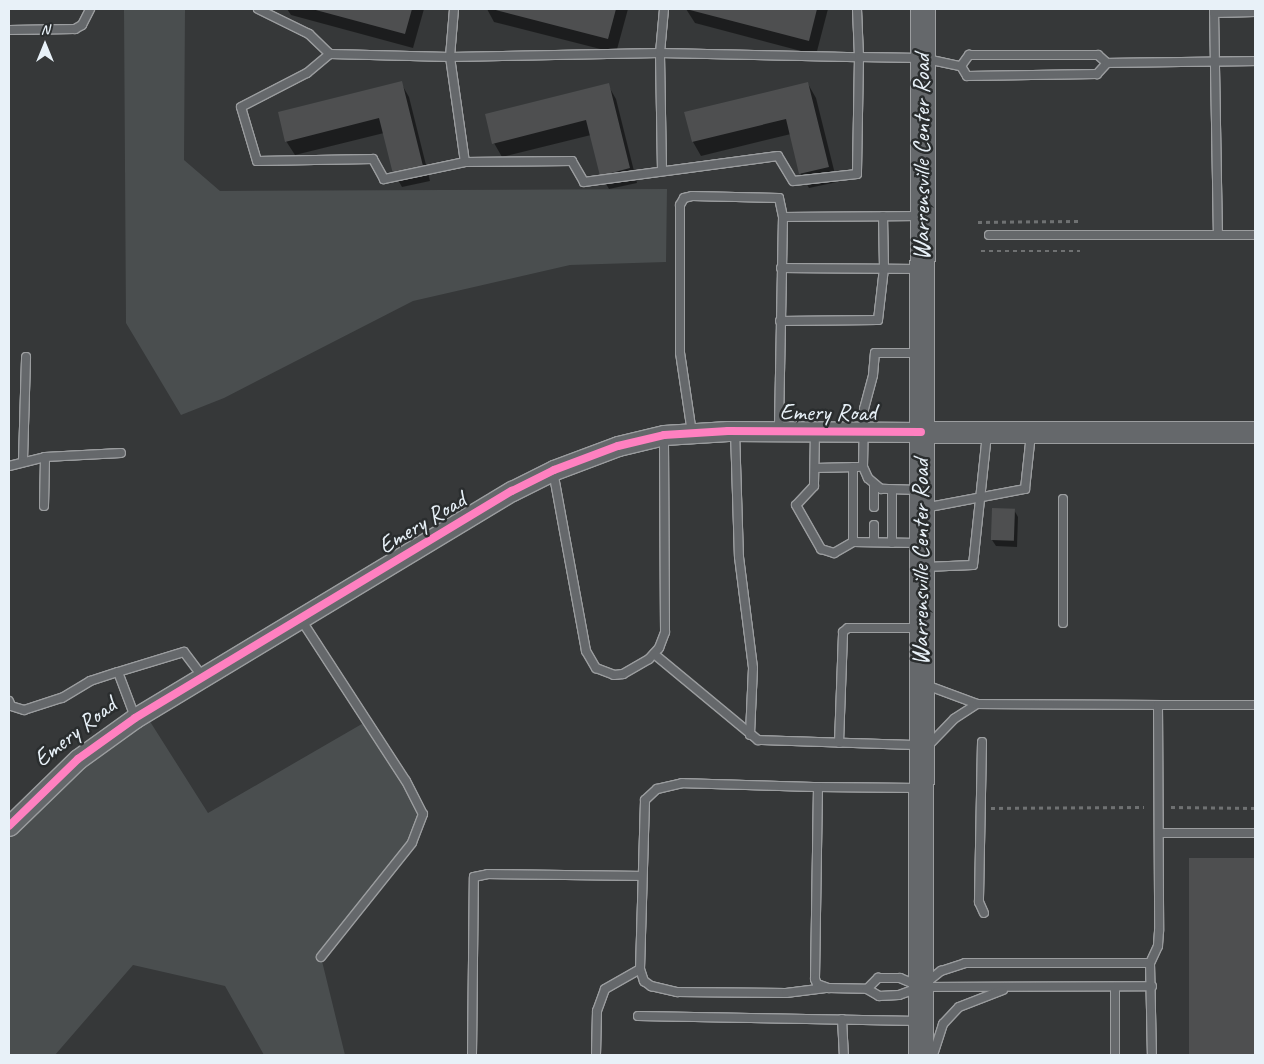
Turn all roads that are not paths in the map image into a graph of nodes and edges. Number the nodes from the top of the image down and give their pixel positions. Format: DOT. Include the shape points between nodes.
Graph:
graph roads {
  1 [pos="90,9"];
  2 [pos="258,9"];
  3 [pos="454,9"];
  4 [pos="664,9"];
  5 [pos="857,9"];
  6 [pos="923,9"];
  7 [pos="1214,11"];
  8 [pos="1255,12"];
  9 [pos="9,30"];
  10 [pos="660,53"];
  11 [pos="330,54"];
  12 [pos="450,57"];
  13 [pos="859,57"];
  14 [pos="922,58"];
  15 [pos="1214,61"];
  16 [pos="1255,61"];
  17 [pos="1107,63"];
  18 [pos="961,66"];
  19 [pos="465,162"];
  20 [pos="662,170"];
  21 [pos="883,216"];
  22 [pos="922,216"];
  23 [pos="783,217"];
  24 [pos="1255,234"];
  25 [pos="989,235"];
  26 [pos="1218,235"];
  27 [pos="781,268"];
  28 [pos="884,268"];
  29 [pos="922,268"];
  30 [pos="780,321"];
  31 [pos="921,353"];
  32 [pos="26,357"];
  33 [pos="735,431"];
  34 [pos="779,431"];
  35 [pos="815,432"];
  36 [pos="864,432"];
  37 [pos="921,432"];
  38 [pos="987,432"];
  39 [pos="1031,432"];
  40 [pos="1255,432"];
  41 [pos="692,433"];
  42 [pos="664,435"];
  43 [pos="121,453"];
  44 [pos="45,457"];
  45 [pos="23,460"];
  46 [pos="9,466"];
  47 [pos="853,467"];
  48 [pos="864,467"];
  49 [pos="815,468"];
  50 [pos="553,471"];
  51 [pos="874,486"];
  52 [pos="892,490"];
  53 [pos="921,499"];
  54 [pos="978,499"];
  55 [pos="1063,499"];
  56 [pos="44,506"];
  57 [pos="874,507"];
  58 [pos="874,525"];
  59 [pos="853,542"];
  60 [pos="874,542"];
  61 [pos="921,542"];
  62 [pos="892,543"];
  63 [pos="921,567"];
  64 [pos="300,618"];
  65 [pos="1063,623"];
  66 [pos="921,628"];
  67 [pos="654,654"];
  68 [pos="118,672"];
  69 [pos="203,677"];
  70 [pos="921,682"];
  71 [pos="9,701"];
  72 [pos="977,704"];
  73 [pos="1158,705"];
  74 [pos="1255,705"];
  75 [pos="135,718"];
  76 [pos="750,735"];
  77 [pos="982,742"];
  78 [pos="839,743"];
  79 [pos="921,750"];
  80 [pos="818,787"];
  81 [pos="921,788"];
  82 [pos="9,826"];
  83 [pos="1159,833"];
  84 [pos="1255,833"];
  85 [pos="642,876"];
  86 [pos="984,913"];
  87 [pos="320,958"];
  88 [pos="1150,963"];
  89 [pos="640,969"];
  90 [pos="1152,986"];
  91 [pos="920,987"];
  92 [pos="828,988"];
  93 [pos="1009,988"];
  94 [pos="866,989"];
  95 [pos="1115,989"];
  96 [pos="638,1016"];
  97 [pos="842,1019"];
  98 [pos="920,1021"];
  99 [pos="472,1055"];
  100 [pos="596,1055"];
  101 [pos="844,1055"];
  102 [pos="920,1055"];
  103 [pos="934,1055"];
  104 [pos="1115,1055"];
  105 [pos="1152,1055"];
  1 -- 9 [label="lane" via="82,25 75,29"];
  2 -- 11 [label="lane" via="309,34"];
  3 -- 12 [label="lane"];
  4 -- 10 [label="lane"];
  5 -- 13 [label="lane"];
  6 -- 14 [label="main road, Warrensville Center Road"];
  7 -- 8 [label="lane"];
  7 -- 15 [label="lane"];
  10 -- 12 [label="lane"];
  10 -- 13 [label="lane"];
  10 -- 20 [label="lane"];
  11 -- 12 [label="lane"];
  11 -- 19 [label="lane" via="307,73 241,107 256,161 373,159 384,179"];
  12 -- 19 [label="lane"];
  13 -- 14 [label="lane"];
  13 -- 20 [label="lane" via="857,174 793,180 778,156"];
  14 -- 18 [label="lane"];
  14 -- 22 [label="main road, Warrensville Center Road"];
  15 -- 16 [label="lane"];
  15 -- 17 [label="lane"];
  15 -- 26 [label="lane"];
  17 -- 18 [label="lane" via="1098,55 969,55"];
  17 -- 18 [label="lane" via="1097,74 966,76"];
  19 -- 20 [label="lane" via="572,161 584,182"];
  21 -- 22 [label="lane"];
  21 -- 23 [label="lane"];
  21 -- 28 [label="lane"];
  22 -- 29 [label="main road, Warrensville Center Road"];
  23 -- 27 [label="lane"];
  23 -- 41 [label="lane" via="779,198 768,195 692,196 684,198 680,204 680,353"];
  24 -- 26 [label="lane"];
  25 -- 26 [label="lane"];
  27 -- 28 [label="lane"];
  27 -- 30 [label="lane"];
  28 -- 29 [label="lane"];
  28 -- 30 [label="lane" via="878,320"];
  29 -- 31 [label="main road, Warrensville Center Road"];
  30 -- 34 [label="lane"];
  31 -- 36 [label="lane" via="875,353 873,376 864,401"];
  31 -- 37 [label="main road, Warrensville Center Road"];
  32 -- 45 [label="lane"];
  33 -- 34 [label="street, Emery Road"];
  33 -- 41 [label="street, Emery Road"];
  33 -- 76 [label="lane" via="739,557 753,668"];
  34 -- 35 [label="street, Emery Road"];
  35 -- 36 [label="street, Emery Road"];
  35 -- 49 [label="lane"];
  36 -- 37 [label="street, Emery Road"];
  36 -- 48 [label="lane"];
  37 -- 38 [label="main road, Emery Road"];
  37 -- 53 [label="main road, Warrensville Center Road"];
  38 -- 39 [label="main road, Emery Road"];
  38 -- 54 [label="lane"];
  39 -- 40 [label="main road, Emery Road"];
  39 -- 54 [label="lane" via="1025,489"];
  41 -- 42 [label="street, Emery Road"];
  42 -- 50 [label="street, Emery Road" via="611,449"];
  42 -- 67 [label="lane" via="665,632"];
  43 -- 44 [label="lane"];
  44 -- 45 [label="lane"];
  44 -- 56 [label="lane"];
  45 -- 46 [label="lane"];
  47 -- 48 [label="lane"];
  47 -- 49 [label="lane"];
  47 -- 59 [label="lane"];
  48 -- 51 [label="lane"];
  49 -- 59 [label="lane" via="814,486 798,500 798,511 821,549 827,553 834,553"];
  50 -- 64 [label="street, Emery Road" via="515,489"];
  50 -- 67 [label="lane" via="586,651 596,668 614,675 623,674"];
  51 -- 52 [label="lane"];
  51 -- 57 [label="lane"];
  52 -- 53 [label="lane"];
  52 -- 62 [label="lane"];
  53 -- 54 [label="lane"];
  53 -- 61 [label="main road, Warrensville Center Road"];
  54 -- 63 [label="lane" via="972,566"];
  55 -- 65 [label="lane"];
  58 -- 60 [label="lane"];
  59 -- 60 [label="lane"];
  60 -- 62 [label="lane"];
  61 -- 62 [label="lane"];
  61 -- 63 [label="main road, Warrensville Center Road"];
  63 -- 66 [label="main road, Warrensville Center Road"];
  64 -- 69 [label="street, Emery Road"];
  64 -- 87 [label="lane" via="406,780 422,814 412,843"];
  66 -- 70 [label="main road, Warrensville Center Road"];
  66 -- 78 [label="lane" via="848,628 843,632"];
  67 -- 76 [label="lane"];
  68 -- 69 [label="lane" via="184,652"];
  68 -- 71 [label="lane" via="90,681 62,698 24,710 11,706"];
  68 -- 75 [label="lane"];
  69 -- 75 [label="street, Emery Road"];
  70 -- 72 [label="lane"];
  70 -- 79 [label="main road, Warrensville Center Road"];
  72 -- 73 [label="lane"];
  72 -- 79 [label="lane" via="954,719"];
  73 -- 74 [label="lane"];
  73 -- 83 [label="lane"];
  75 -- 82 [label="street, Emery Road" via="78,759"];
  76 -- 78 [label="lane" via="758,740"];
  77 -- 86 [label="lane" via="979,902"];
  78 -- 79 [label="lane"];
  79 -- 81 [label="main road, Warrensville Center Road"];
  80 -- 81 [label="lane"];
  80 -- 85 [label="lane" via="682,783 657,788 645,800"];
  80 -- 92 [label="lane" via="815,979"];
  81 -- 91 [label="main road, Warrensville Center Road"];
  83 -- 84 [label="lane"];
  83 -- 88 [label="lane" via="1158,946"];
  85 -- 89 [label="lane"];
  85 -- 99 [label="lane" via="488,874 474,877"];
  88 -- 90 [label="lane"];
  88 -- 91 [label="lane" via="965,963 941,971"];
  89 -- 92 [label="lane" via="644,982 677,992 786,993"];
  89 -- 100 [label="lane" via="605,988 597,1011"];
  90 -- 95 [label="lane"];
  90 -- 105 [label="lane"];
  91 -- 93 [label="lane"];
  91 -- 94 [label="lane" via="899,995 879,996"];
  91 -- 94 [label="lane" via="900,978 878,978"];
  91 -- 98 [label="main road, Warrensville Center Road"];
  92 -- 94 [label="lane"];
  93 -- 95 [label="lane"];
  93 -- 103 [label="lane" via="959,1007 943,1024"];
  95 -- 104 [label="lane"];
  96 -- 97 [label="lane"];
  97 -- 98 [label="lane"];
  97 -- 101 [label="lane"];
  98 -- 102 [label="main road, Warrensville Center Road"];
}
